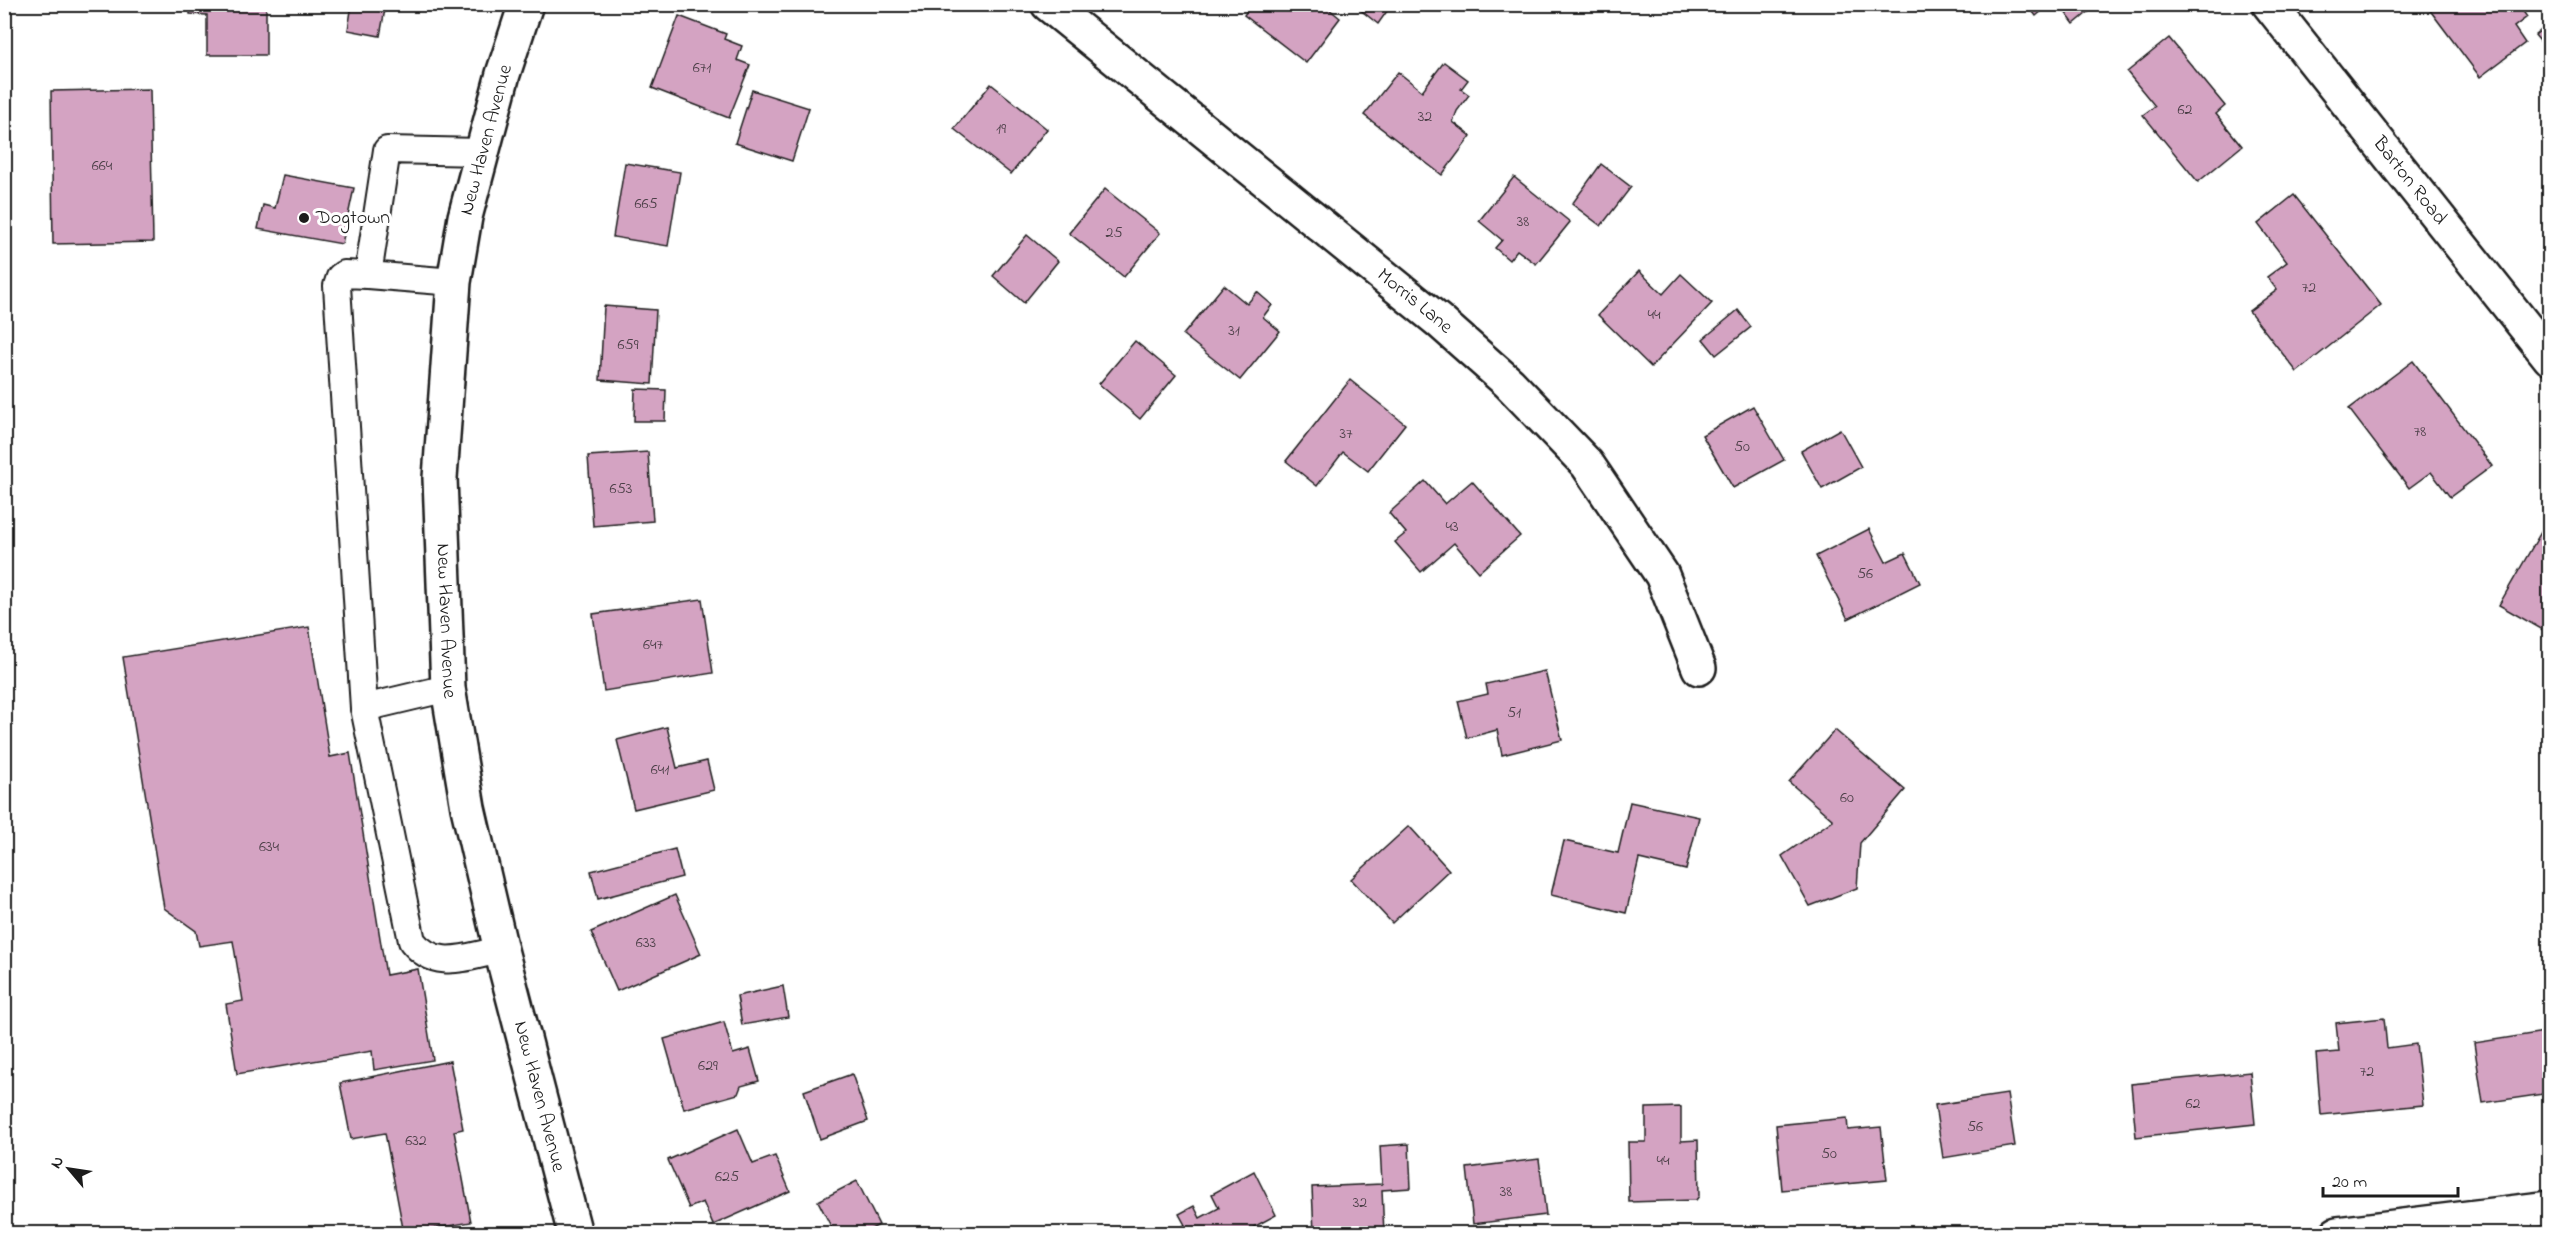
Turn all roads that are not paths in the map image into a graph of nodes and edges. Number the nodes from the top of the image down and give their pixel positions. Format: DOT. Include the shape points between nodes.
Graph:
graph roads {
  1 [pos="526,4"];
  2 [pos="1048,4"];
  3 [pos="2269,4"];
  4 [pos="482,152"];
  5 [pos="368,275"];
  6 [pos="454,282"];
  7 [pos="2550,358"];
  8 [pos="1699,668"];
  9 [pos="448,688"];
  10 [pos="364,708"];
  11 [pos="501,950"];
  12 [pos="2535,1218"];
  13 [pos="575,1233"];
  14 [pos="2337,1233"];
  1 -- 4 [label="street, New Haven Avenue"];
  2 -- 8 [label="street, Morris Lane" via="1439,321 1525,399 1587,464 1662,575"];
  3 -- 7 [label="street, Barton Road"];
  4 -- 5 [label="lane" via="387,150"];
  4 -- 6 [label="street, New Haven Avenue"];
  5 -- 6 [label="lane"];
  5 -- 10 [label="lane" via="344,274 337,286"];
  6 -- 9 [label="street, New Haven Avenue" via="440,478"];
  9 -- 10 [label="lane"];
  9 -- 11 [label="street, New Haven Avenue" via="468,808"];
  10 -- 11 [label="lane" via="412,941 423,955 441,961"];
  11 -- 13 [label="street, New Haven Avenue"];
  12 -- 14 [label="street"];
}
